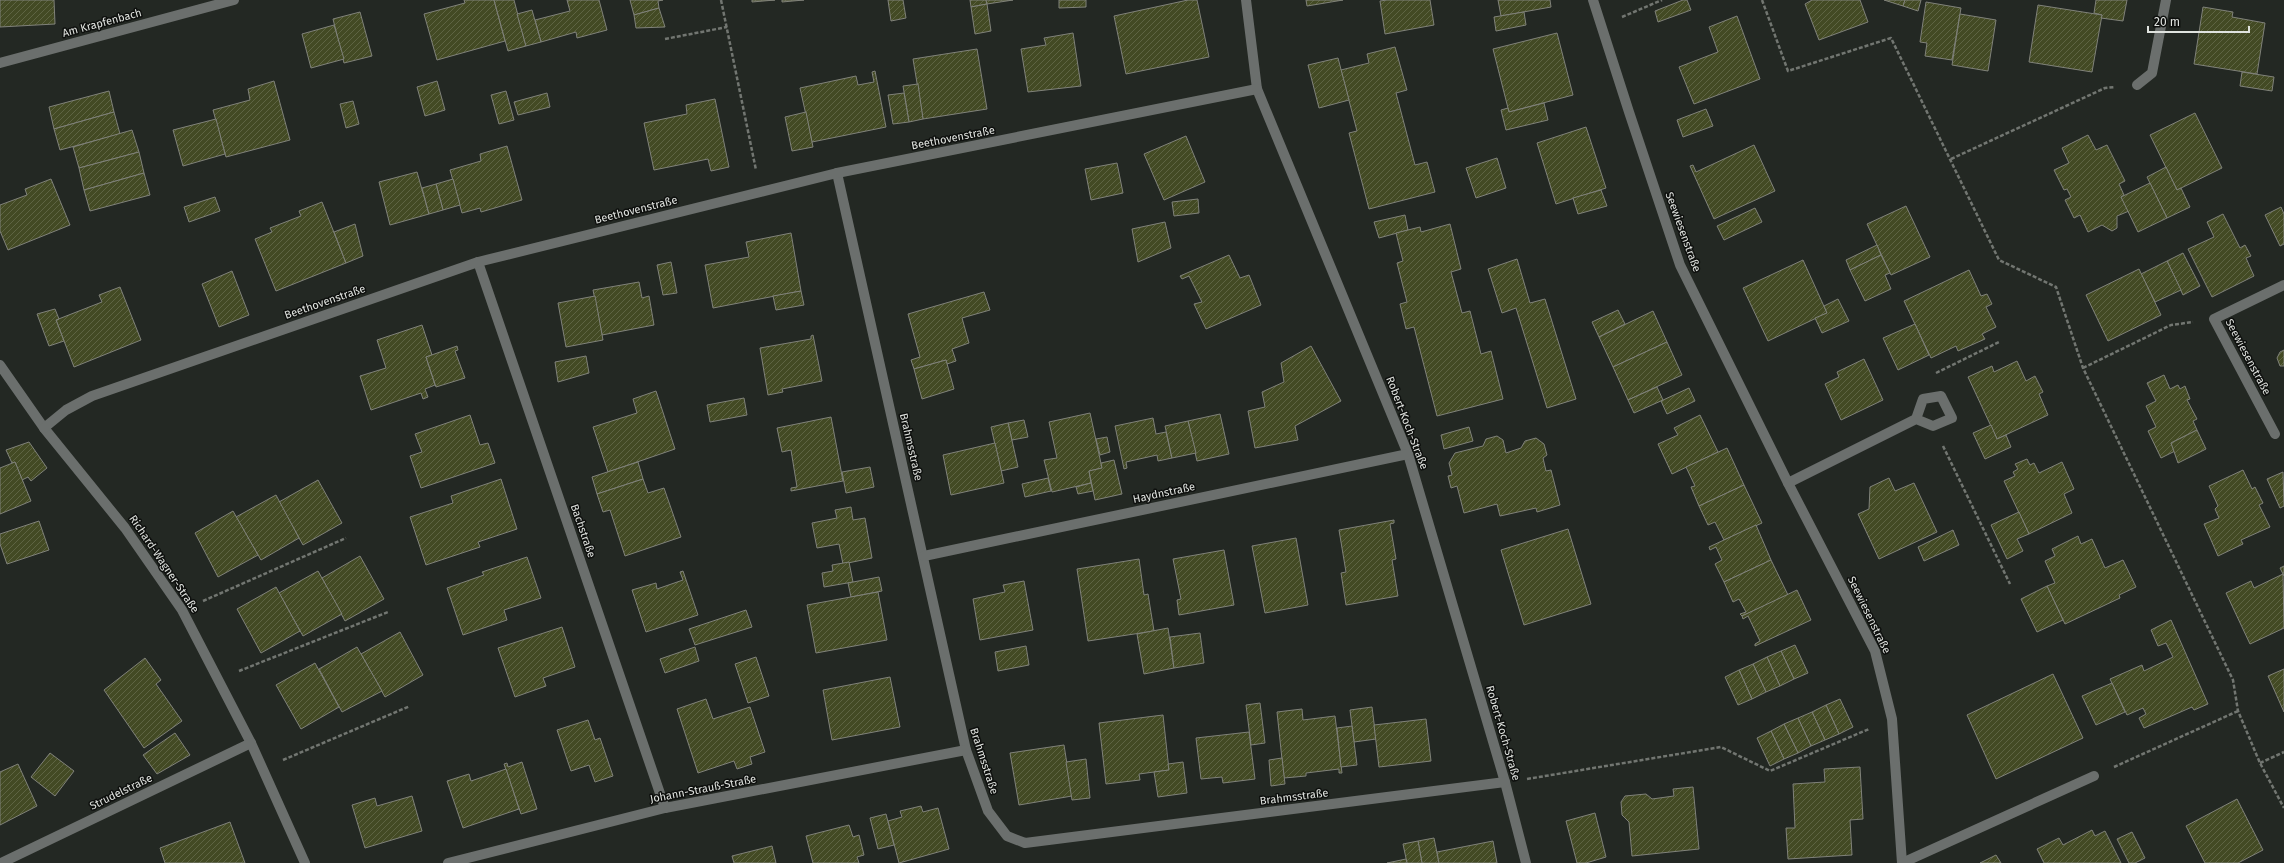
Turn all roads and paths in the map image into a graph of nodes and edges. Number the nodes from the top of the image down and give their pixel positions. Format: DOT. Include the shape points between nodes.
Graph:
graph roads {
  1 [pos="234,0"];
  2 [pos="721,0"];
  3 [pos="1246,0"];
  4 [pos="1593,0"];
  5 [pos="1662,0"];
  6 [pos="1762,0"];
  7 [pos="2166,0"];
  8 [pos="1602,25"];
  9 [pos="727,28"];
  10 [pos="666,39"];
  11 [pos="0,62"];
  12 [pos="2137,85"];
  13 [pos="1257,89"];
  14 [pos="1951,159"];
  15 [pos="837,173"];
  16 [pos="760,191"];
  17 [pos="478,262"];
  18 [pos="2284,285"];
  19 [pos="2214,319"];
  20 [pos="1999,342"];
  21 [pos="0,365"];
  22 [pos="2083,368"];
  23 [pos="1923,399"];
  24 [pos="1916,419"];
  25 [pos="1933,426"];
  26 [pos="44,428"];
  27 [pos="2275,434"];
  28 [pos="1408,454"];
  29 [pos="1788,483"];
  30 [pos="346,538"];
  31 [pos="924,556"];
  32 [pos="2010,584"];
  33 [pos="182,610"];
  34 [pos="388,612"];
  35 [pos="218,680"];
  36 [pos="410,706"];
  37 [pos="2238,711"];
  38 [pos="1892,719"];
  39 [pos="251,743"];
  40 [pos="966,750"];
  41 [pos="2284,752"];
  42 [pos="2260,763"];
  43 [pos="262,768"];
  44 [pos="2094,776"];
  45 [pos="1505,782"];
  46 [pos="665,808"];
  47 [pos="2284,808"];
  48 [pos="1,863"];
  49 [pos="304,863"];
  50 [pos="448,863"];
  51 [pos="1526,863"];
  52 [pos="1902,863"];
  1 -- 11 [label="street, Am Krapfenbach"];
  2 -- 9 [label="path"];
  3 -- 13 [label="street, Robert-Koch-Straße"];
  4 -- 8 [label="street, Seewiesenstraße"];
  5 -- 8 [label="path"];
  6 -- 14 [label="path" via="1788,71 1891,38"];
  7 -- 12 [label="street" via="2152,73"];
  8 -- 29 [label="street, Seewiesenstraße" via="1680,264"];
  9 -- 10 [label="path"];
  9 -- 16 [label="path"];
  12 -- 14 [label="path" via="2105,88"];
  13 -- 15 [label="street, Beethovenstraße"];
  13 -- 28 [label="street, Robert-Koch-Straße"];
  14 -- 22 [label="path" via="1999,260 2056,287"];
  15 -- 16 [label="street, Beethovenstraße"];
  15 -- 31 [label="street, Brahmsstraße"];
  16 -- 17 [label="street, Beethovenstraße"];
  17 -- 26 [label="street, Beethovenstraße" via="92,396 66,410"];
  17 -- 46 [label="street, Bachstraße"];
  18 -- 19 [label="street, Seewiesenstraße"];
  19 -- 22 [label="path" via="2171,325"];
  19 -- 27 [label="street, Seewiesenstraße"];
  20 -- 23 [label="path" via="1918,382"];
  21 -- 26 [label="street, Richard-Wagner-Straße"];
  22 -- 37 [label="path" via="2233,680"];
  23 -- 24 [label="street"];
  23 -- 25 [label="street" via="1941,396 1952,418"];
  24 -- 25 [label="street"];
  24 -- 29 [label="street"];
  25 -- 32 [label="path"];
  26 -- 33 [label="street, Richard-Wagner-Straße" via="125,528"];
  28 -- 31 [label="street, Haydnstraße"];
  28 -- 45 [label="street, Robert-Koch-Straße"];
  29 -- 38 [label="street, Seewiesenstraße" via="1875,650"];
  30 -- 33 [label="path"];
  31 -- 40 [label="street, Brahmsstraße"];
  33 -- 35 [label="street, Richard-Wagner-Straße"];
  34 -- 35 [label="path"];
  35 -- 39 [label="street, Richard-Wagner-Straße"];
  36 -- 43 [label="path"];
  37 -- 42 [label="path"];
  37 -- 44 [label="path"];
  38 -- 45 [label="path" via="1770,771 1721,747"];
  38 -- 52 [label="street, Seewiesenstraße"];
  39 -- 43 [label="street, Richard-Wagner-Straße"];
  39 -- 48 [label="street, Strudelstraße"];
  40 -- 45 [label="street, Brahmsstraße" via="988,811 1007,836 1025,843"];
  40 -- 46 [label="street, Johann-Strauß-Straße"];
  41 -- 42 [label="path"];
  42 -- 47 [label="path"];
  43 -- 49 [label="street, Richard-Wagner-Straße"];
  44 -- 52 [label="street, Seewiesenstraße"];
  45 -- 51 [label="street, Robert-Koch-Straße"];
  46 -- 50 [label="street, Johann-Strauß-Straße"];
}
